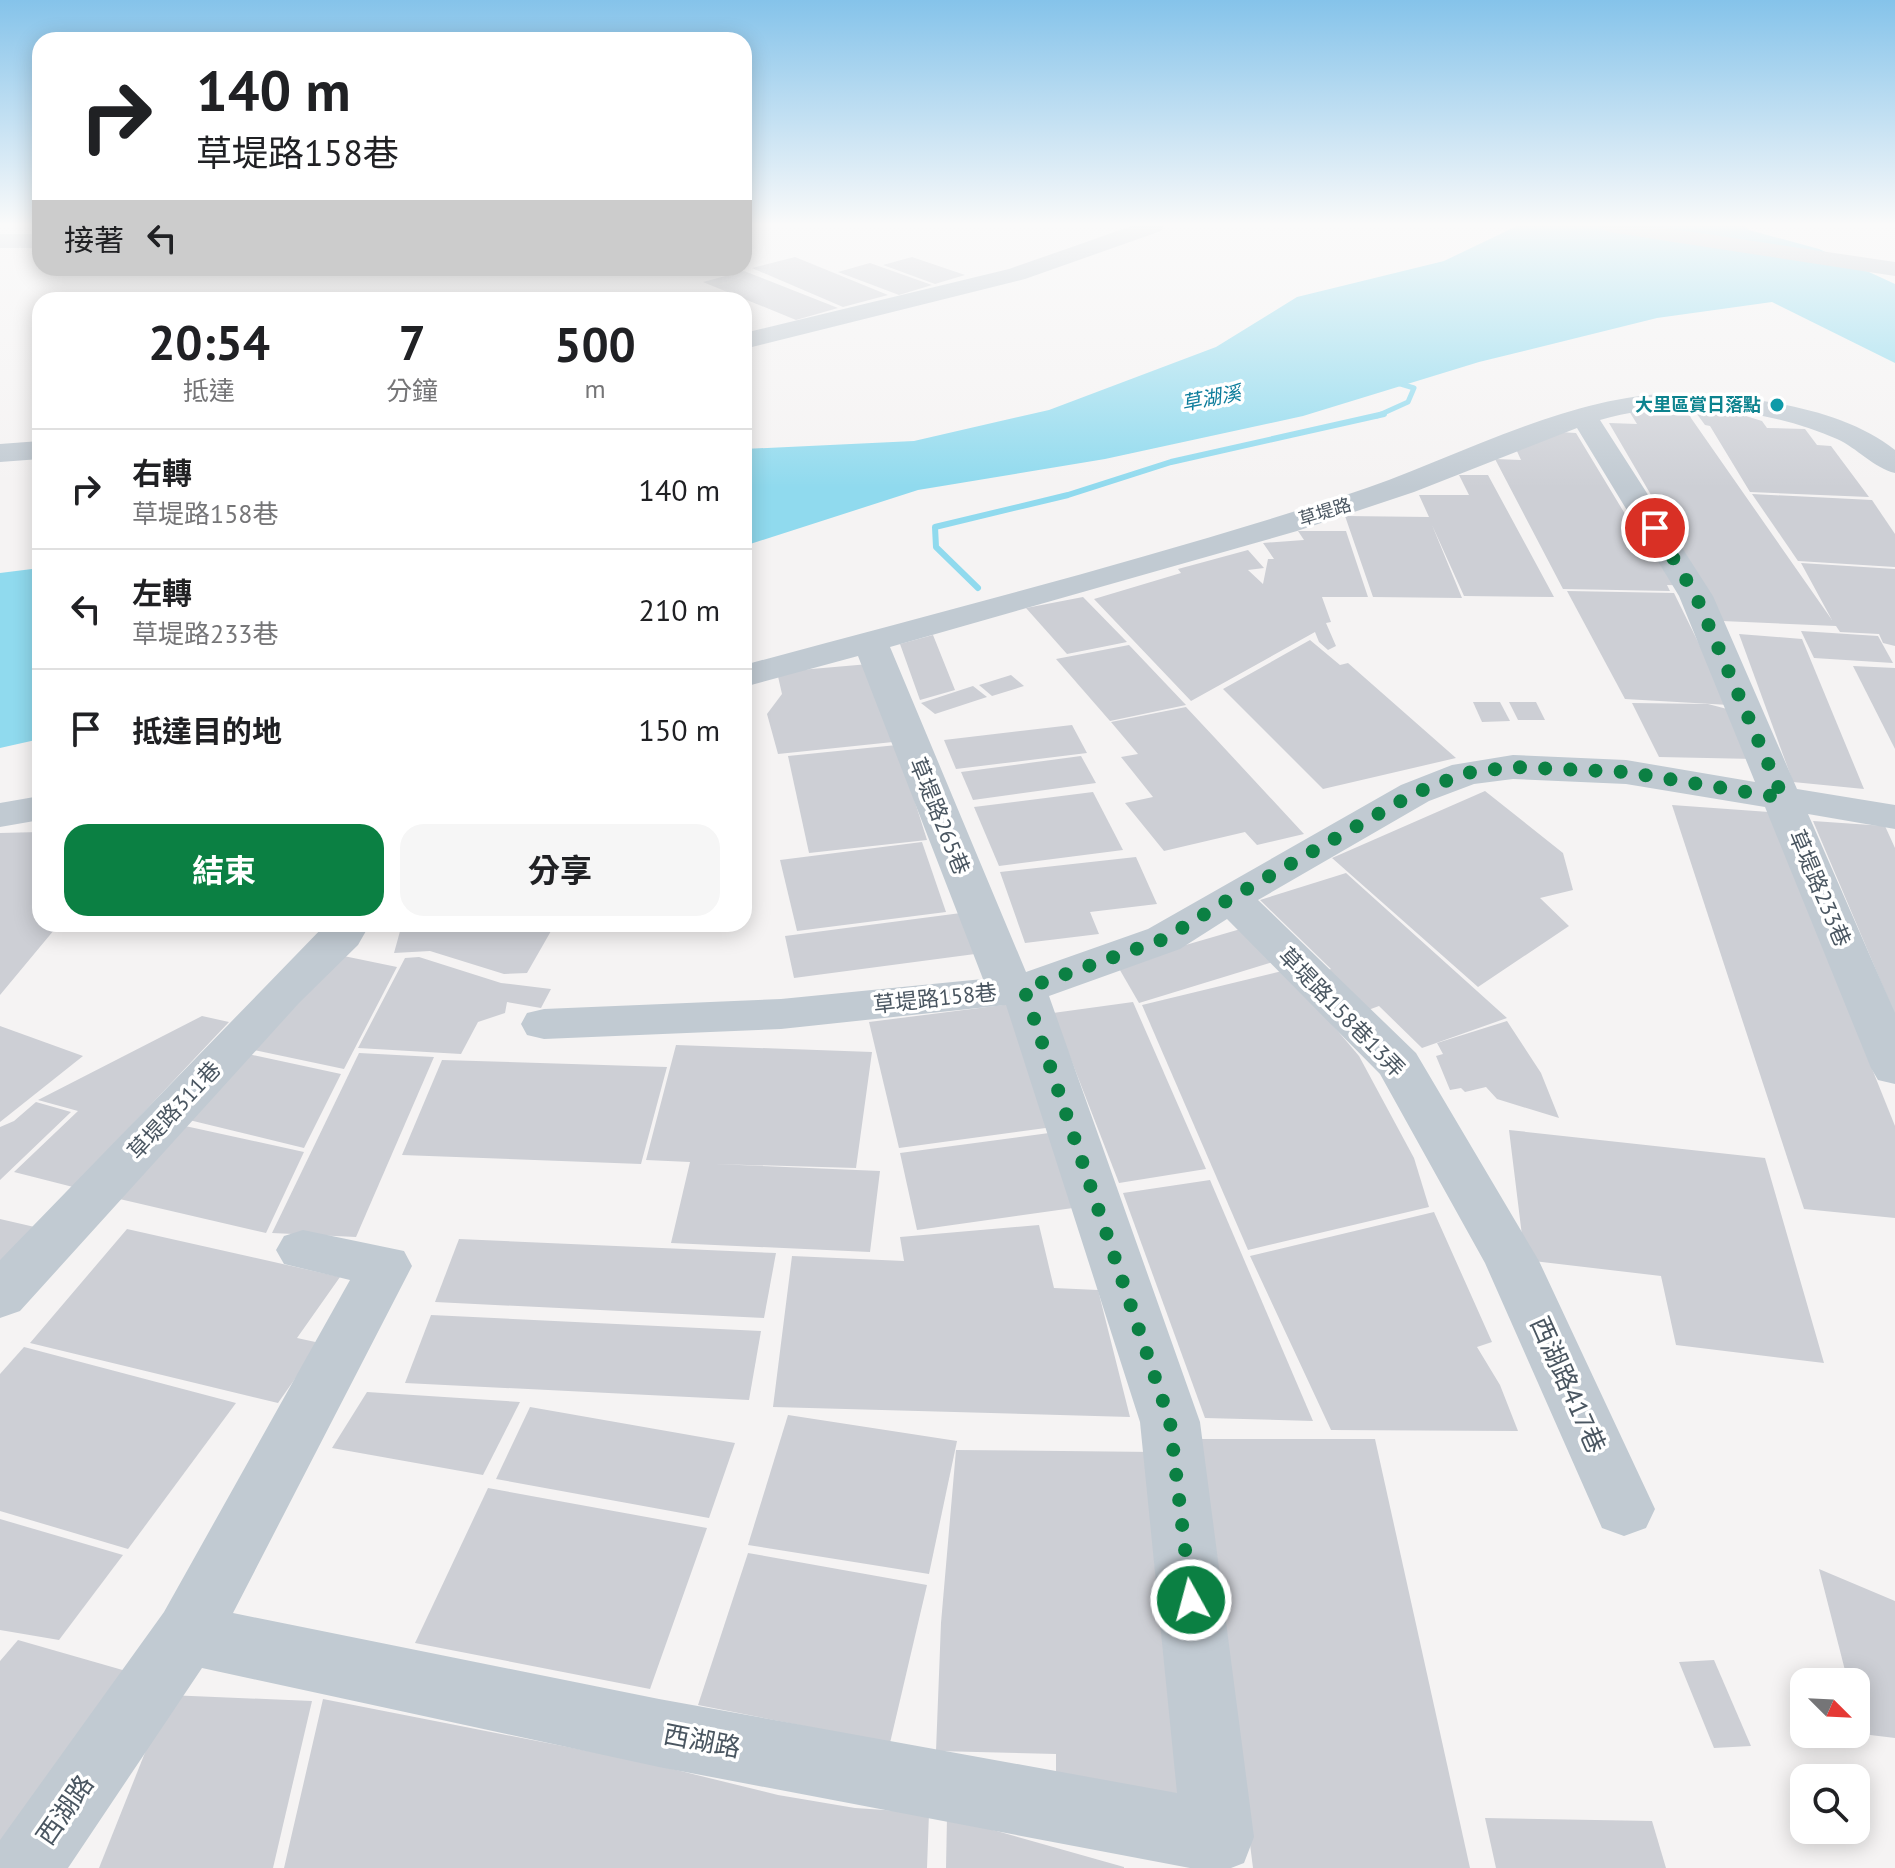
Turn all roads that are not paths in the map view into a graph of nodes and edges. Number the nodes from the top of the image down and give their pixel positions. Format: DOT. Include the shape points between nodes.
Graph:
graph roads {
  1 [pos="861,313"];
  2 [pos="752,339"];
  3 [pos="1583,415"];
  4 [pos="32,451"];
  5 [pos="0,453"];
  6 [pos="1895,464"];
  7 [pos="870,641"];
  8 [pos="752,674"];
  9 [pos="1783,798"];
  10 [pos="32,809"];
  11 [pos="0,815"];
  12 [pos="1895,817"];
  13 [pos="1231,898"];
  14 [pos="344,932"];
  15 [pos="1017,990"];
  16 [pos="544,1024"];
  17 [pos="1895,1068"];
  18 [pos="303,1250"];
  19 [pos="1512,1261"];
  20 [pos="0,1296"];
  21 [pos="1624,1509"];
  22 [pos="187,1634"];
  23 [pos="1218,1837"];
  24 [pos="25,1868"];
  1 -- 2 [label="street"];
  3 -- 6 [label="street, 草堤路" via="1649,402 1751,408 1844,432 1883,451"];
  3 -- 7 [label="street, 草堤路" via="1365,499 1177,558"];
  3 -- 9 [label="street, 草堤路233巷" via="1696,596"];
  4 -- 5 [label="street"];
  7 -- 8 [label="street, 草堤路"];
  7 -- 15 [label="street, 草堤路265巷"];
  9 -- 12 [label="street, 草堤路158巷"];
  9 -- 13 [label="street, 草堤路158巷" via="1626,772 1513,767 1466,773 1415,793"];
  9 -- 17 [label="street, 草堤路233巷"];
  10 -- 11 [label="street"];
  13 -- 15 [label="street, 草堤路158巷" via="1164,939"];
  13 -- 19 [label="street, 草堤路158巷13弄" via="1399,1064"];
  14 -- 20 [label="street, 草堤路311巷"];
  15 -- 16 [label="street, 草堤路158巷" via="781,1014"];
  15 -- 23 [label="street, 草堤路265巷" via="1170,1422"];
  18 -- 22 [label="street, 西湖路" via="385,1266"];
  19 -- 21 [label="street, 西湖路417巷"];
  22 -- 23 [label="street, 西湖路" via="659,1733"];
  22 -- 24 [label="street, 西湖路"];
}
